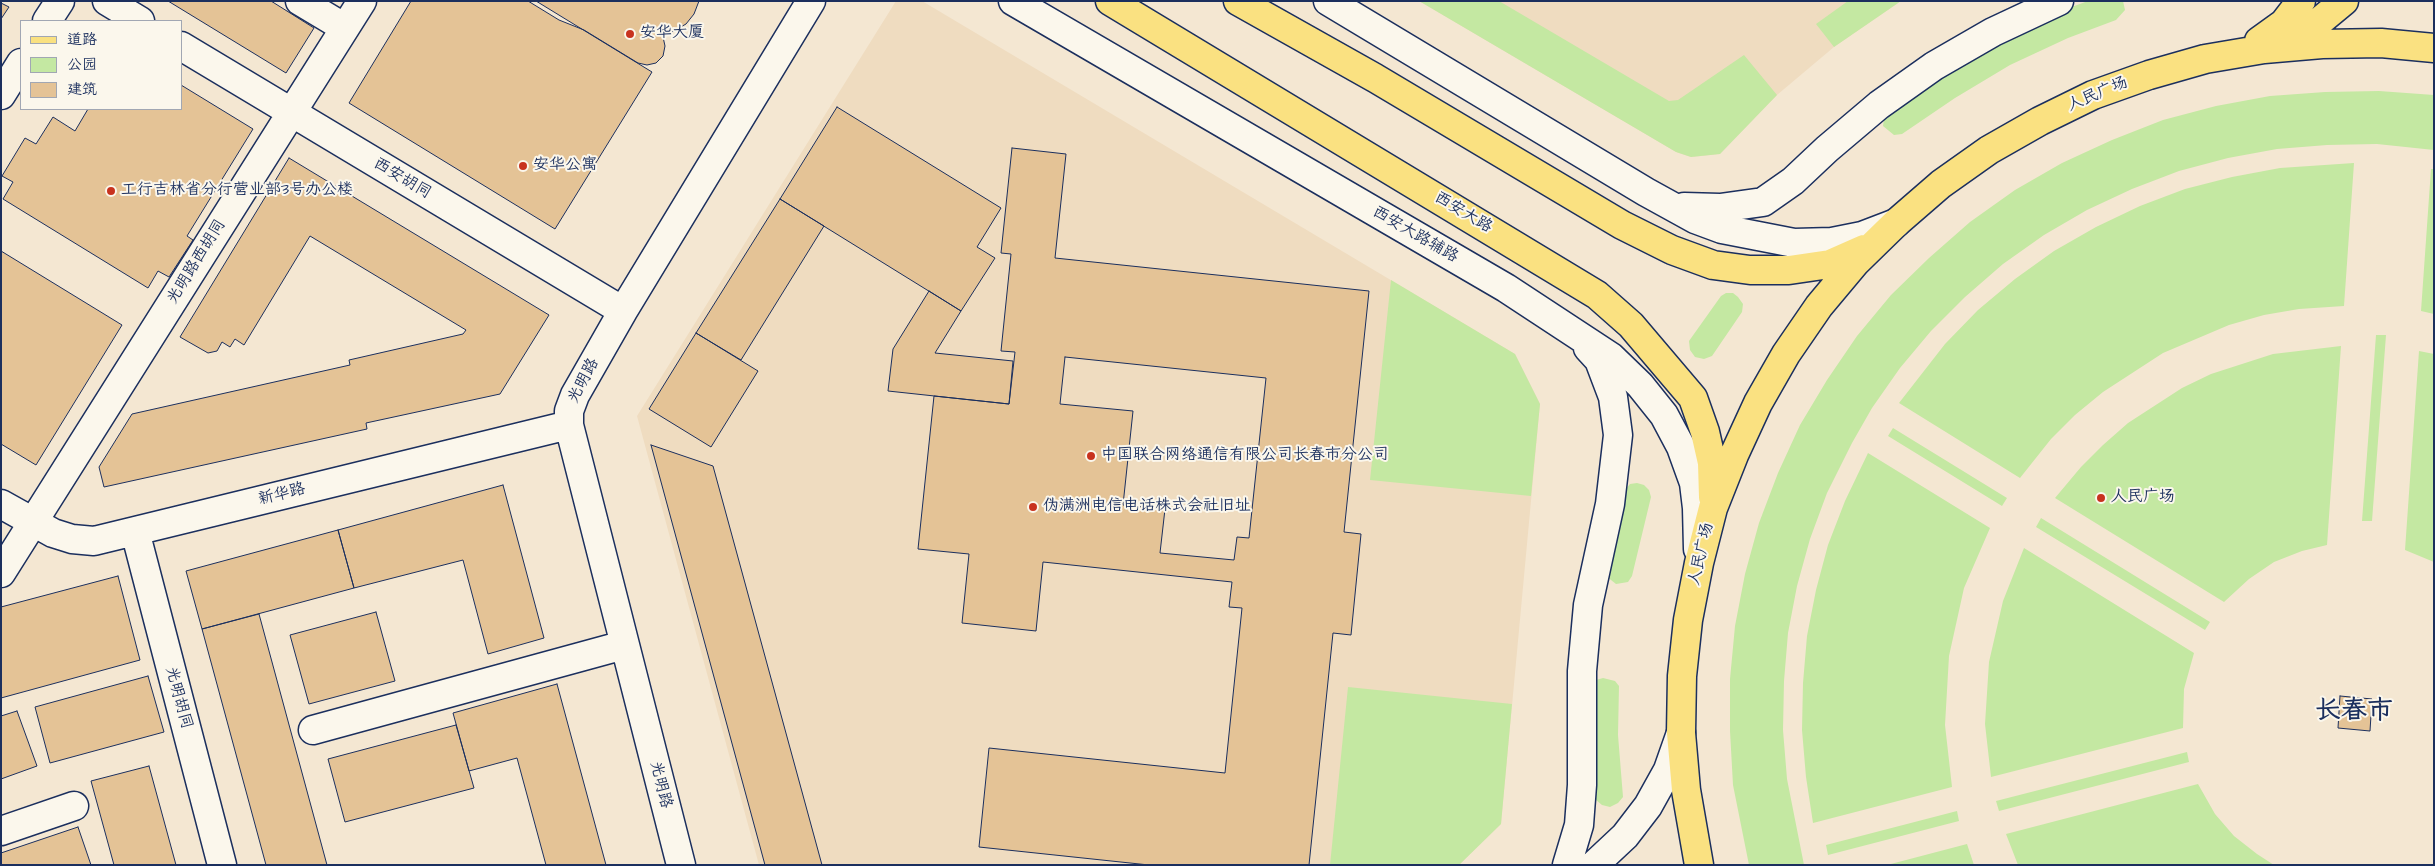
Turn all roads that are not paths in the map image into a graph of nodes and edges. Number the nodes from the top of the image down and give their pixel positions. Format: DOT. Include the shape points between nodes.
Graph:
graph roads {
  1 [pos="60,1"];
  2 [pos="106,1"];
  3 [pos="300,1"];
  4 [pos="362,1"];
  5 [pos="811,1"];
  6 [pos="1013,1"];
  7 [pos="1110,1"];
  8 [pos="1238,1"];
  9 [pos="1328,1"];
  10 [pos="2058,1"];
  11 [pos="2301,1"];
  12 [pos="2344,1"];
  13 [pos="48,20"];
  14 [pos="138,20"];
  15 [pos="345,28"];
  16 [pos="182,47"];
  17 [pos="2434,48"];
  18 [pos="2264,49"];
  19 [pos="2227,55"];
  20 [pos="20,65"];
  21 [pos="1,95"];
  22 [pos="291,112"];
  23 [pos="1646,192"];
  24 [pos="1887,232"];
  25 [pos="623,311"];
  26 [pos="1572,331"];
  27 [pos="568,426"];
  28 [pos="1,504"];
  29 [pos="1713,508"];
  30 [pos="32,523"];
  31 [pos="135,531"];
  32 [pos="1698,563"];
  33 [pos="1,573"];
  34 [pos="624,645"];
  35 [pos="313,730"];
  36 [pos="1681,733"];
  37 [pos="74,806"];
  38 [pos="1,831"];
  39 [pos="222,865"];
  40 [pos="681,865"];
  41 [pos="1567,865"];
  42 [pos="1594,865"];
  43 [pos="1699,865"];
  1 -- 13 [label="street"];
  2 -- 14 [label="street"];
  3 -- 15 [label="street"];
  4 -- 15 [label="street, 光明路西胡同"];
  5 -- 25 [label="street, 光明路"];
  6 -- 26 [label="street, 西安大路辅路"];
  7 -- 29 [label="main road, 西安大路" via="1597,295 1631,325 1692,398 1712,462"];
  8 -- 24 [label="main road" via="1384,83 1622,225 1672,250 1713,264 1750,270 1789,270 1830,264 1855,254"];
  9 -- 23 [label="street"];
  10 -- 23 [label="street" via="1993,32 1934,66 1879,105 1793,181 1762,202 1720,208 1681,207"];
  11 -- 19 [label="main road" via="2263,40"];
  12 -- 18 [label="main road" via="2315,25"];
  15 -- 22 [label="street, 光明路西胡同"];
  16 -- 22 [label="street, 西安胡同"];
  17 -- 18 [label="main road, 人民广场" via="2332,43"];
  18 -- 19 [label="main road, 人民广场"];
  19 -- 24 [label="main road, 人民广场" via="2148,75 2093,95 2040,121 1989,150 1949,179"];
  20 -- 21 [label="street"];
  22 -- 25 [label="street, 西安胡同"];
  22 -- 30 [label="street, 光明路西胡同"];
  23 -- 24 [label="street" via="1694,219 1722,229 1794,243 1832,242"];
  24 -- 29 [label="main road, 人民广场" via="1819,306 1786,354 1758,403"];
  25 -- 27 [label="street, 光明路" via="575,394"];
  26 -- 32 [label="street, 西安大路辅路" via="1640,385 1664,415 1682,447 1698,508"];
  26 -- 41 [label="street" via="1598,360 1613,397 1618,436 1610,504 1588,605 1582,671 1579,825"];
  27 -- 31 [label="street, 新华路"];
  27 -- 34 [label="street, 光明路"];
  28 -- 30 [label="street, 新华路"];
  29 -- 32 [label="main road, 人民广场"];
  30 -- 31 [label="street, 新华路" via="72,539 94,540"];
  30 -- 33 [label="street, 光明路西胡同"];
  31 -- 39 [label="street, 光明胡同"];
  32 -- 36 [label="main road, 人民广场" via="1682,676"];
  34 -- 35 [label="street"];
  34 -- 40 [label="street, 光明路"];
  36 -- 42 [label="street" via="1668,770 1648,806 1625,836"];
  36 -- 43 [label="main road, 人民广场" via="1686,790"];
  37 -- 38 [label="street"];
}
